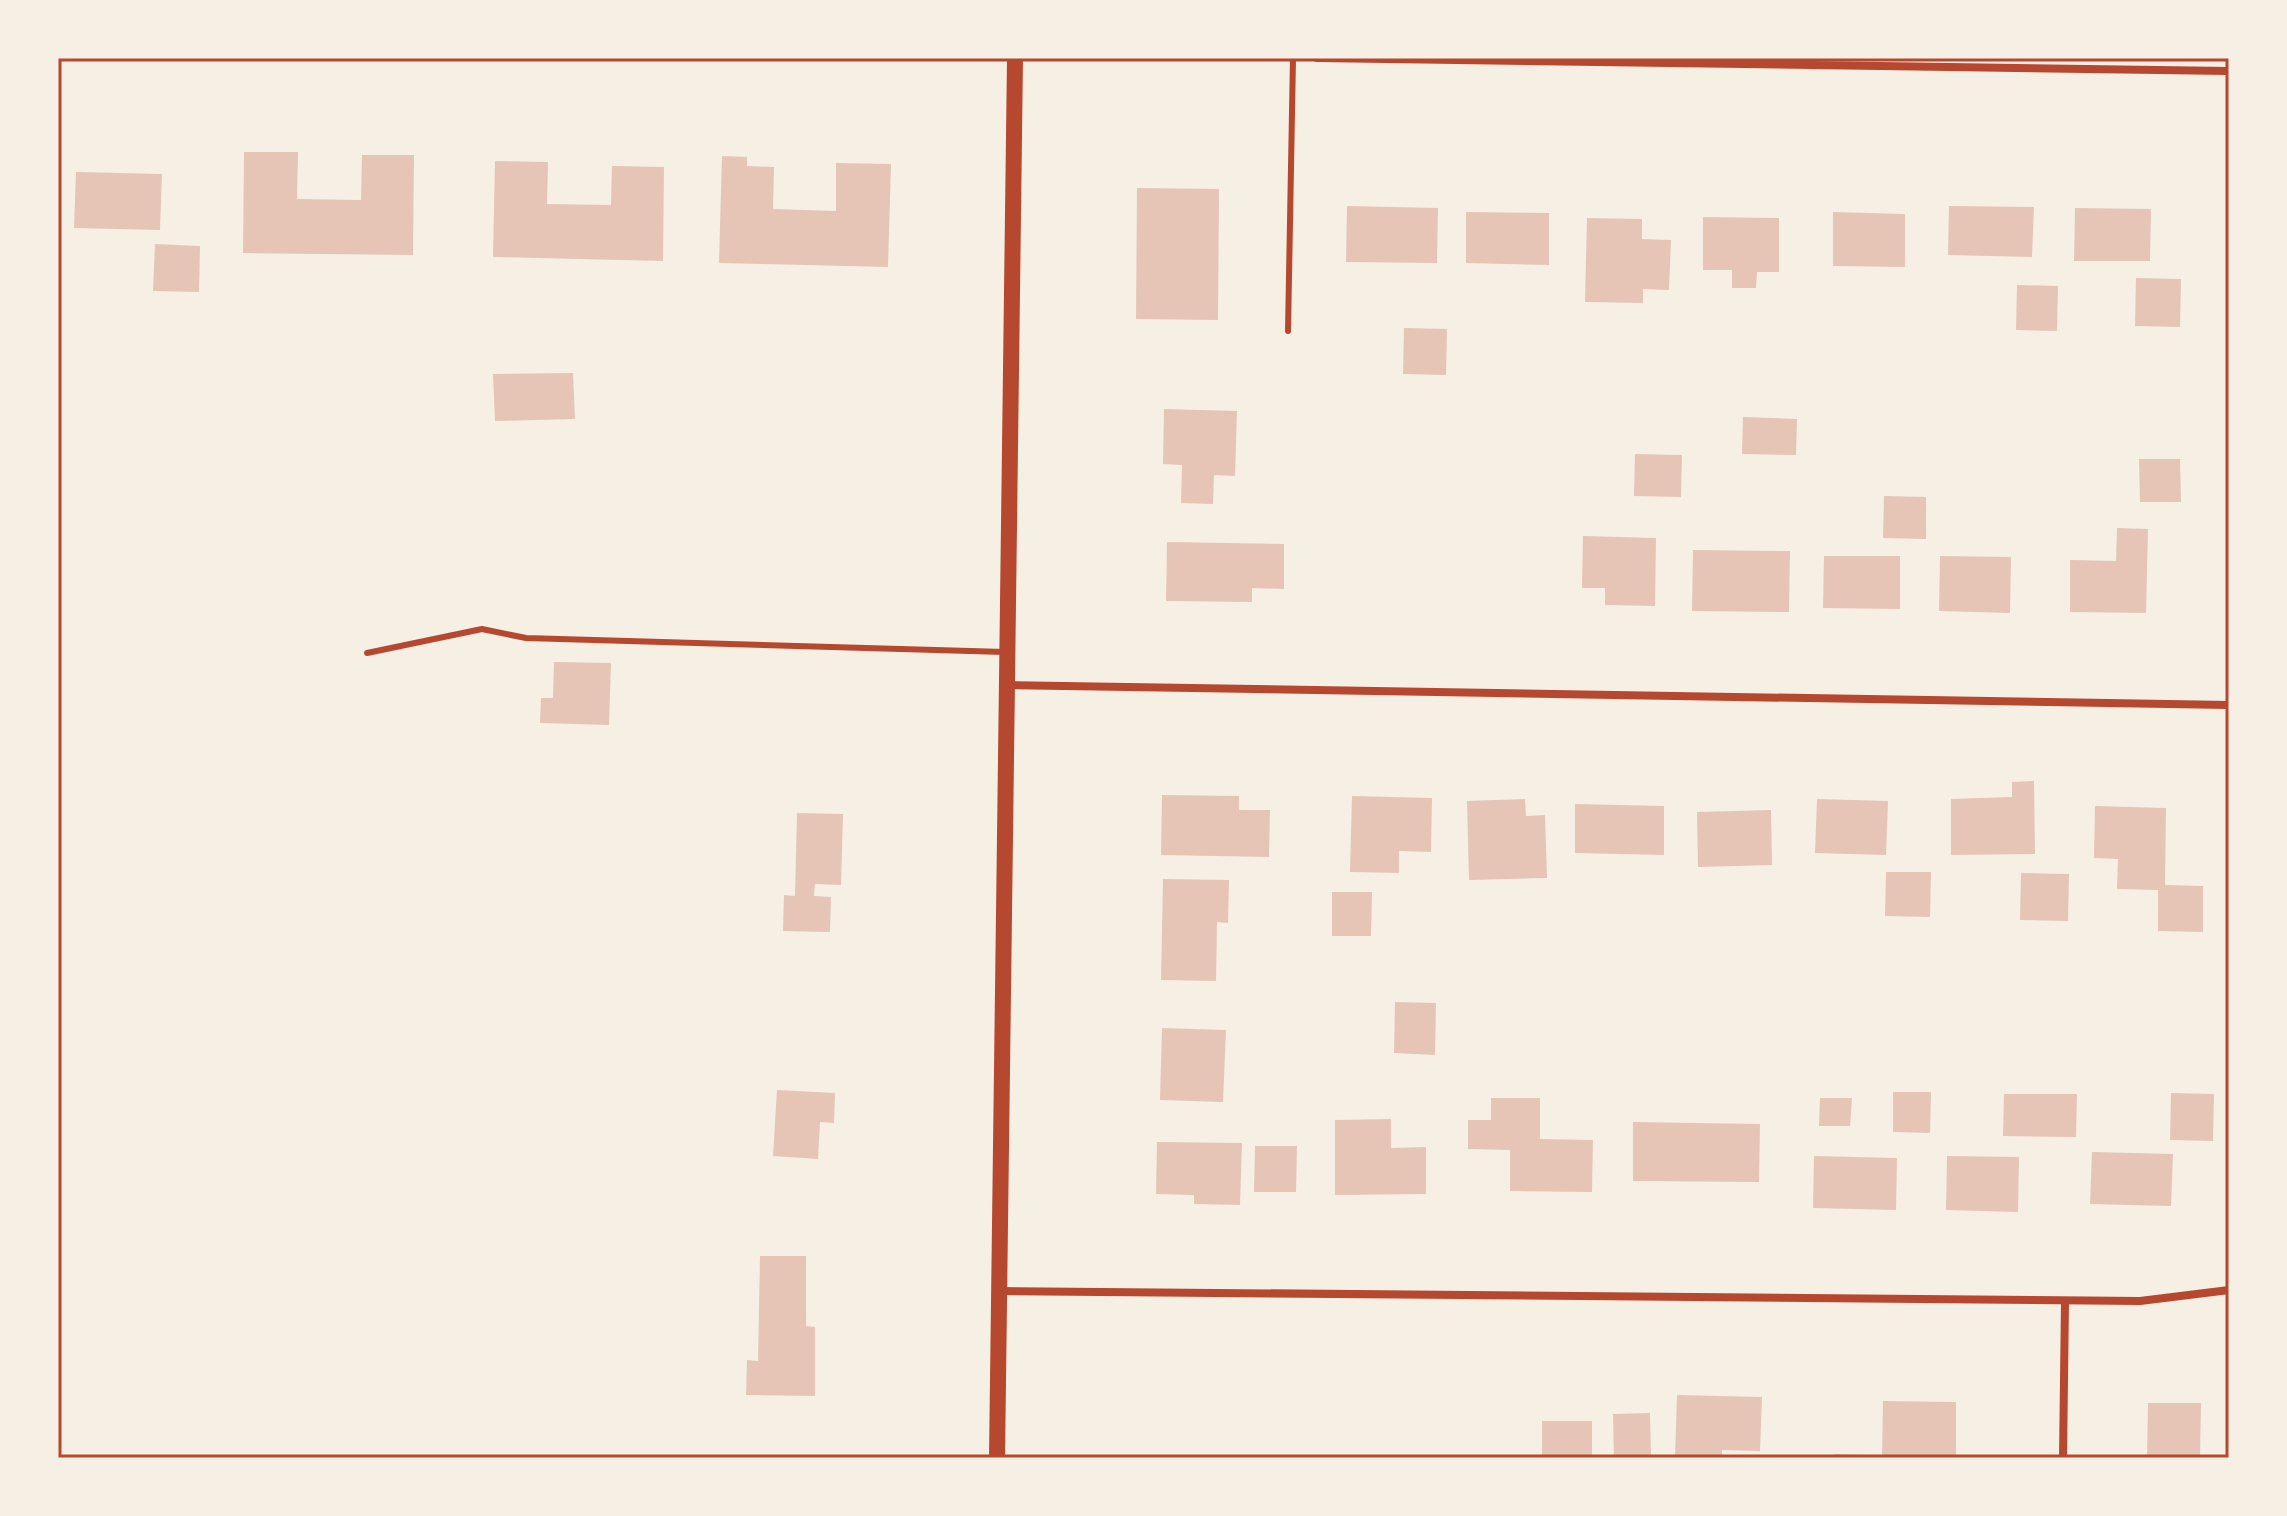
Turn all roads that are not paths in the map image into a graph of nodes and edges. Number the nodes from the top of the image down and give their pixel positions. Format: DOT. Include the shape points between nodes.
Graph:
graph roads {
  1 [pos="1015,58"];
  2 [pos="1293,58"];
  3 [pos="1317,58"];
  4 [pos="2229,71"];
  5 [pos="1288,331"];
  6 [pos="1009,652"];
  7 [pos="367,653"];
  8 [pos="1008,685"];
  9 [pos="2229,705"];
  10 [pos="2229,1290"];
  11 [pos="999,1291"];
  12 [pos="2065,1301"];
  13 [pos="997,1458"];
  14 [pos="2063,1458"];
  1 -- 6 [label="main road"];
  2 -- 5 [label="lane"];
  3 -- 4 [label="street"];
  6 -- 7 [label="lane" via="526,638 482,629"];
  6 -- 8 [label="main road"];
  8 -- 9 [label="street"];
  8 -- 11 [label="main road"];
  10 -- 12 [label="street" via="2140,1301"];
  11 -- 12 [label="street"];
  11 -- 13 [label="main road"];
  12 -- 14 [label="street"];
}
